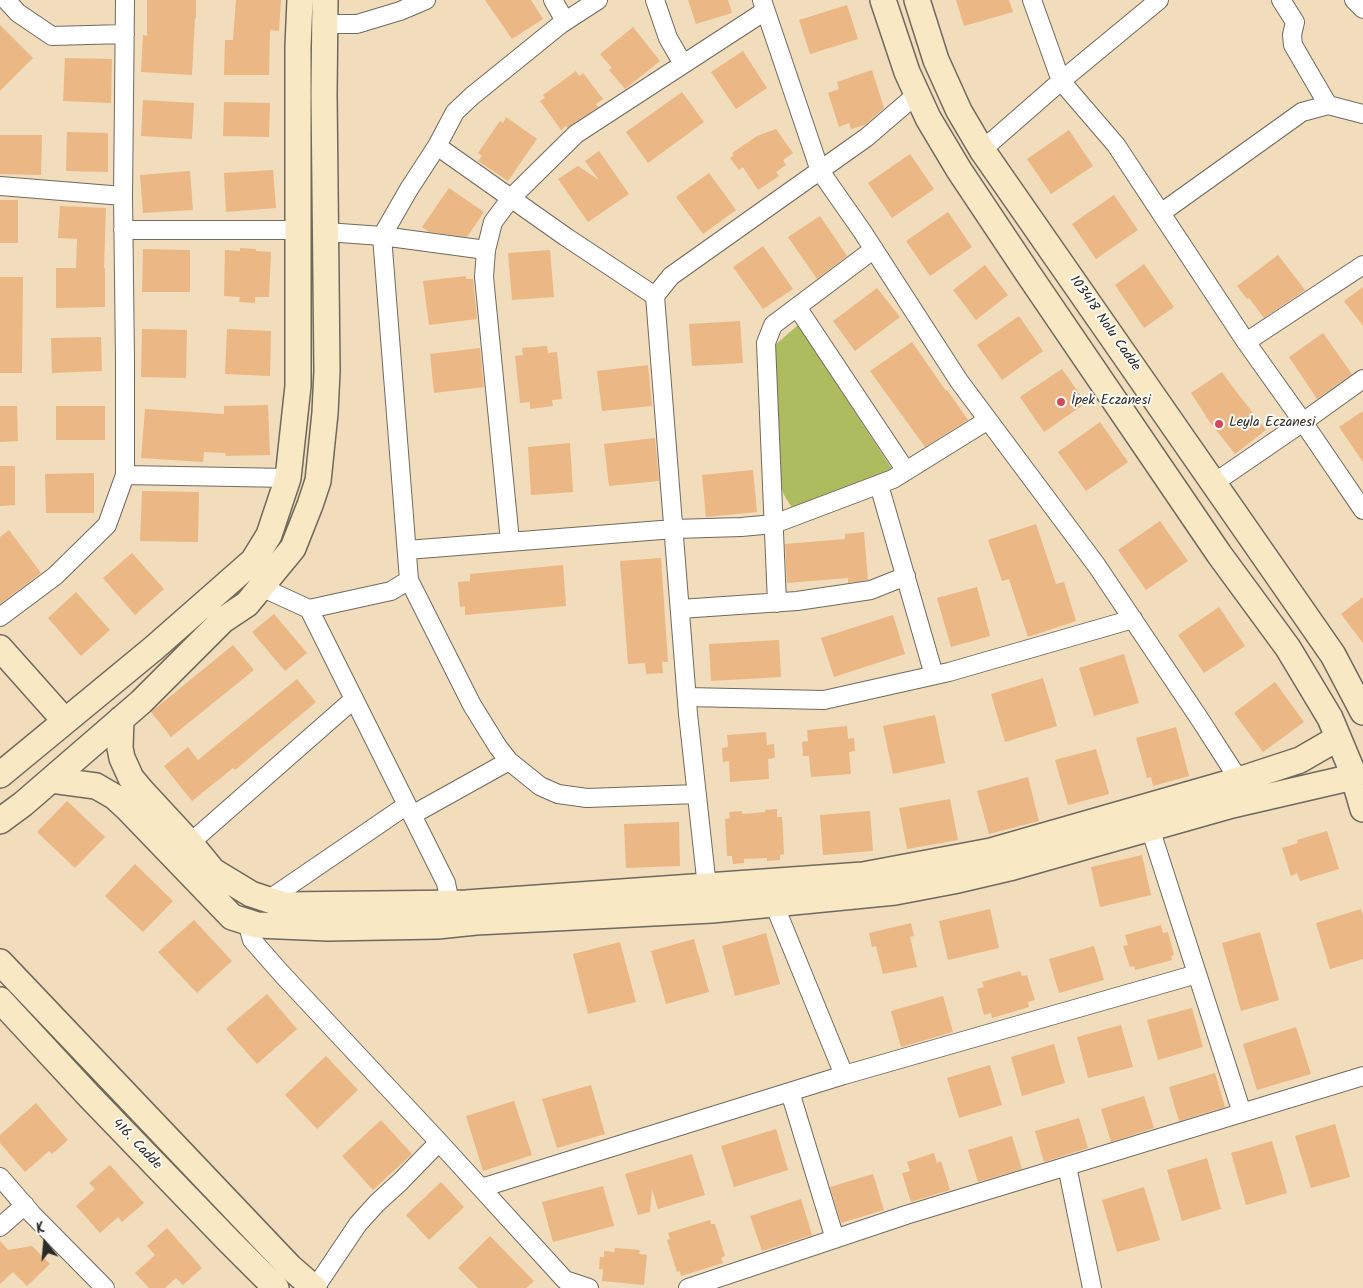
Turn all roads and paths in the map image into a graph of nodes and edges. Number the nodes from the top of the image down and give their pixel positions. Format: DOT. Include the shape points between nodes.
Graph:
graph roads {
  1 [pos="6,0"];
  2 [pos="125,0"];
  3 [pos="300,0"];
  4 [pos="426,0"];
  5 [pos="553,0"];
  6 [pos="598,0"];
  7 [pos="655,0"];
  8 [pos="883,0"];
  9 [pos="917,0"];
  10 [pos="1032,0"];
  11 [pos="1159,0"];
  12 [pos="1281,0"];
  13 [pos="1354,0"];
  14 [pos="764,6"];
  15 [pos="1363,9"];
  16 [pos="325,12"];
  17 [pos="565,21"];
  18 [pos="125,34"];
  19 [pos="683,64"];
  20 [pos="1061,81"];
  21 [pos="917,94"];
  22 [pos="1328,105"];
  23 [pos="1363,114"];
  24 [pos="437,146"];
  25 [pos="982,150"];
  26 [pos="820,171"];
  27 [pos="0,186"];
  28 [pos="123,196"];
  29 [pos="510,198"];
  30 [pos="1161,213"];
  31 [pos="123,230"];
  32 [pos="298,230"];
  33 [pos="326,232"];
  34 [pos="382,236"];
  35 [pos="874,249"];
  36 [pos="486,250"];
  37 [pos="1363,265"];
  38 [pos="655,296"];
  39 [pos="797,307"];
  40 [pos="1246,342"];
  41 [pos="1363,378"];
  42 [pos="988,420"];
  43 [pos="1303,422"];
  44 [pos="906,471"];
  45 [pos="125,475"];
  46 [pos="288,478"];
  47 [pos="1214,483"];
  48 [pos="879,485"];
  49 [pos="1363,510"];
  50 [pos="774,524"];
  51 [pos="674,529"];
  52 [pos="510,541"];
  53 [pos="407,550"];
  54 [pos="906,576"];
  55 [pos="409,580"];
  56 [pos="261,587"];
  57 [pos="777,603"];
  58 [pos="309,609"];
  59 [pos="680,609"];
  60 [pos="0,617"];
  61 [pos="1133,619"];
  62 [pos="0,648"];
  63 [pos="934,675"];
  64 [pos="687,697"];
  65 [pos="354,699"];
  66 [pos="1363,712"];
  67 [pos="122,719"];
  68 [pos="65,721"];
  69 [pos="1338,738"];
  70 [pos="122,758"];
  71 [pos="509,761"];
  72 [pos="0,775"];
  73 [pos="1354,777"];
  74 [pos="51,780"];
  75 [pos="1239,780"];
  76 [pos="96,786"];
  77 [pos="697,794"];
  78 [pos="1363,809"];
  79 [pos="410,810"];
  80 [pos="0,821"];
  81 [pos="1150,828"];
  82 [pos="190,843"];
  83 [pos="707,887"];
  84 [pos="268,900"];
  85 [pos="450,904"];
  86 [pos="774,904"];
  87 [pos="247,922"];
  88 [pos="0,962"];
  89 [pos="1197,974"];
  90 [pos="0,1000"];
  91 [pos="844,1075"];
  92 [pos="1363,1076"];
  93 [pos="790,1092"];
  94 [pos="1242,1113"];
  95 [pos="439,1142"];
  96 [pos="1067,1166"];
  97 [pos="0,1177"];
  98 [pos="481,1188"];
  99 [pos="25,1206"];
  100 [pos="0,1227"];
  101 [pos="835,1239"];
  102 [pos="562,1284"];
  103 [pos="105,1288"];
  104 [pos="276,1288"];
  105 [pos="315,1288"];
  106 [pos="589,1288"];
  107 [pos="688,1288"];
  108 [pos="1092,1288"];
  1 -- 18 [label="street" via="18,13 52,36"];
  2 -- 18 [label="street"];
  3 -- 32 [label="main road"];
  4 -- 16 [label="street" via="357,24"];
  5 -- 17 [label="street"];
  6 -- 17 [label="street"];
  7 -- 19 [label="street" via="668,38"];
  8 -- 21 [label="main road"];
  9 -- 25 [label="main road, 103418 Nolu Cadde" via="936,60"];
  10 -- 20 [label="street"];
  11 -- 20 [label="street"];
  12 -- 22 [label="street" via="1295,22 1293,45"];
  13 -- 15 [label="street"];
  14 -- 19 [label="street"];
  14 -- 26 [label="street"];
  16 -- 33 [label="main road"];
  17 -- 24 [label="street" via="461,106"];
  18 -- 28 [label="street"];
  19 -- 29 [label="street" via="576,134"];
  20 -- 25 [label="street"];
  20 -- 30 [label="street" via="1116,145"];
  21 -- 26 [label="street"];
  21 -- 69 [label="main road" via="955,162 1022,264 1219,554 1288,648 1330,718"];
  22 -- 23 [label="street"];
  22 -- 30 [label="street" via="1302,112"];
  24 -- 29 [label="street"];
  24 -- 34 [label="street"];
  25 -- 47 [label="main road, 103418 Nolu Cadde"];
  26 -- 35 [label="street"];
  26 -- 38 [label="street" via="671,276"];
  27 -- 28 [label="street"];
  28 -- 31 [label="street"];
  29 -- 36 [label="street" via="494,222"];
  29 -- 38 [label="street"];
  30 -- 40 [label="street"];
  31 -- 32 [label="street"];
  31 -- 45 [label="street"];
  32 -- 46 [label="main road" via="298,386"];
  33 -- 34 [label="street"];
  33 -- 56 [label="main road" via="328,371 318,481 293,548"];
  34 -- 36 [label="street"];
  34 -- 53 [label="street"];
  35 -- 39 [label="street"];
  35 -- 42 [label="street" via="959,382"];
  36 -- 52 [label="street" via="484,277"];
  37 -- 40 [label="street"];
  38 -- 51 [label="street"];
  39 -- 44 [label="street"];
  39 -- 50 [label="street" via="773,325 766,343"];
  40 -- 43 [label="street"];
  41 -- 43 [label="street"];
  42 -- 44 [label="street"];
  42 -- 61 [label="street"];
  43 -- 47 [label="street"];
  43 -- 49 [label="street"];
  44 -- 48 [label="street"];
  45 -- 46 [label="street"];
  45 -- 60 [label="street" via="107,525 54,576"];
  46 -- 68 [label="main road" via="269,535 253,561"];
  47 -- 66 [label="main road, 103418 Nolu Cadde" via="1333,655"];
  48 -- 50 [label="street"];
  48 -- 54 [label="street"];
  50 -- 51 [label="street"];
  50 -- 57 [label="street"];
  51 -- 52 [label="street"];
  51 -- 59 [label="street"];
  52 -- 53 [label="street"];
  53 -- 55 [label="street"];
  54 -- 57 [label="street" via="871,590"];
  54 -- 63 [label="street"];
  55 -- 58 [label="street" via="391,591"];
  55 -- 71 [label="street" via="472,705"];
  56 -- 58 [label="street"];
  56 -- 67 [label="main road" via="247,604 223,620"];
  57 -- 59 [label="street"];
  58 -- 65 [label="street"];
  59 -- 64 [label="street"];
  61 -- 63 [label="street"];
  61 -- 75 [label="street"];
  62 -- 68 [label="main road"];
  63 -- 64 [label="street" via="824,700"];
  64 -- 77 [label="street"];
  65 -- 79 [label="street"];
  65 -- 82 [label="street"];
  67 -- 70 [label="main road"];
  67 -- 74 [label="main road"];
  68 -- 72 [label="main road"];
  69 -- 73 [label="main road"];
  69 -- 75 [label="main road" via="1300,760"];
  70 -- 76 [label="main road" via="104,766"];
  70 -- 82 [label="main road" via="140,790"];
  71 -- 77 [label="street" via="540,786 558,794 587,798"];
  71 -- 79 [label="street"];
  73 -- 78 [label="main road"];
  73 -- 81 [label="main road"];
  74 -- 76 [label="main road"];
  74 -- 80 [label="main road"];
  75 -- 83 [label="main road" via="991,851 863,875"];
  76 -- 87 [label="main road" via="128,809 232,917"];
  77 -- 83 [label="street"];
  79 -- 84 [label="street"];
  79 -- 85 [label="street" via="446,883"];
  81 -- 86 [label="main road" via="953,881 895,892"];
  81 -- 89 [label="street"];
  82 -- 84 [label="main road" via="213,871 251,894"];
  83 -- 85 [label="main road"];
  84 -- 85 [label="main road" via="284,905"];
  86 -- 87 [label="main road" via="437,926 328,928"];
  86 -- 91 [label="street"];
  87 -- 95 [label="street" via="252,940"];
  88 -- 105 [label="main road" via="290,1267"];
  89 -- 91 [label="street"];
  89 -- 94 [label="street"];
  90 -- 104 [label="main road, 416. Cadde"];
  91 -- 93 [label="street"];
  92 -- 94 [label="street"];
  93 -- 98 [label="street"];
  93 -- 101 [label="street"];
  94 -- 96 [label="street"];
  95 -- 98 [label="street"];
  95 -- 105 [label="street" via="358,1224"];
  96 -- 101 [label="street"];
  96 -- 108 [label="street"];
  97 -- 99 [label="street"];
  98 -- 102 [label="street"];
  99 -- 100 [label="street"];
  99 -- 103 [label="street"];
  101 -- 107 [label="street"];
  102 -- 106 [label="street"];
}
